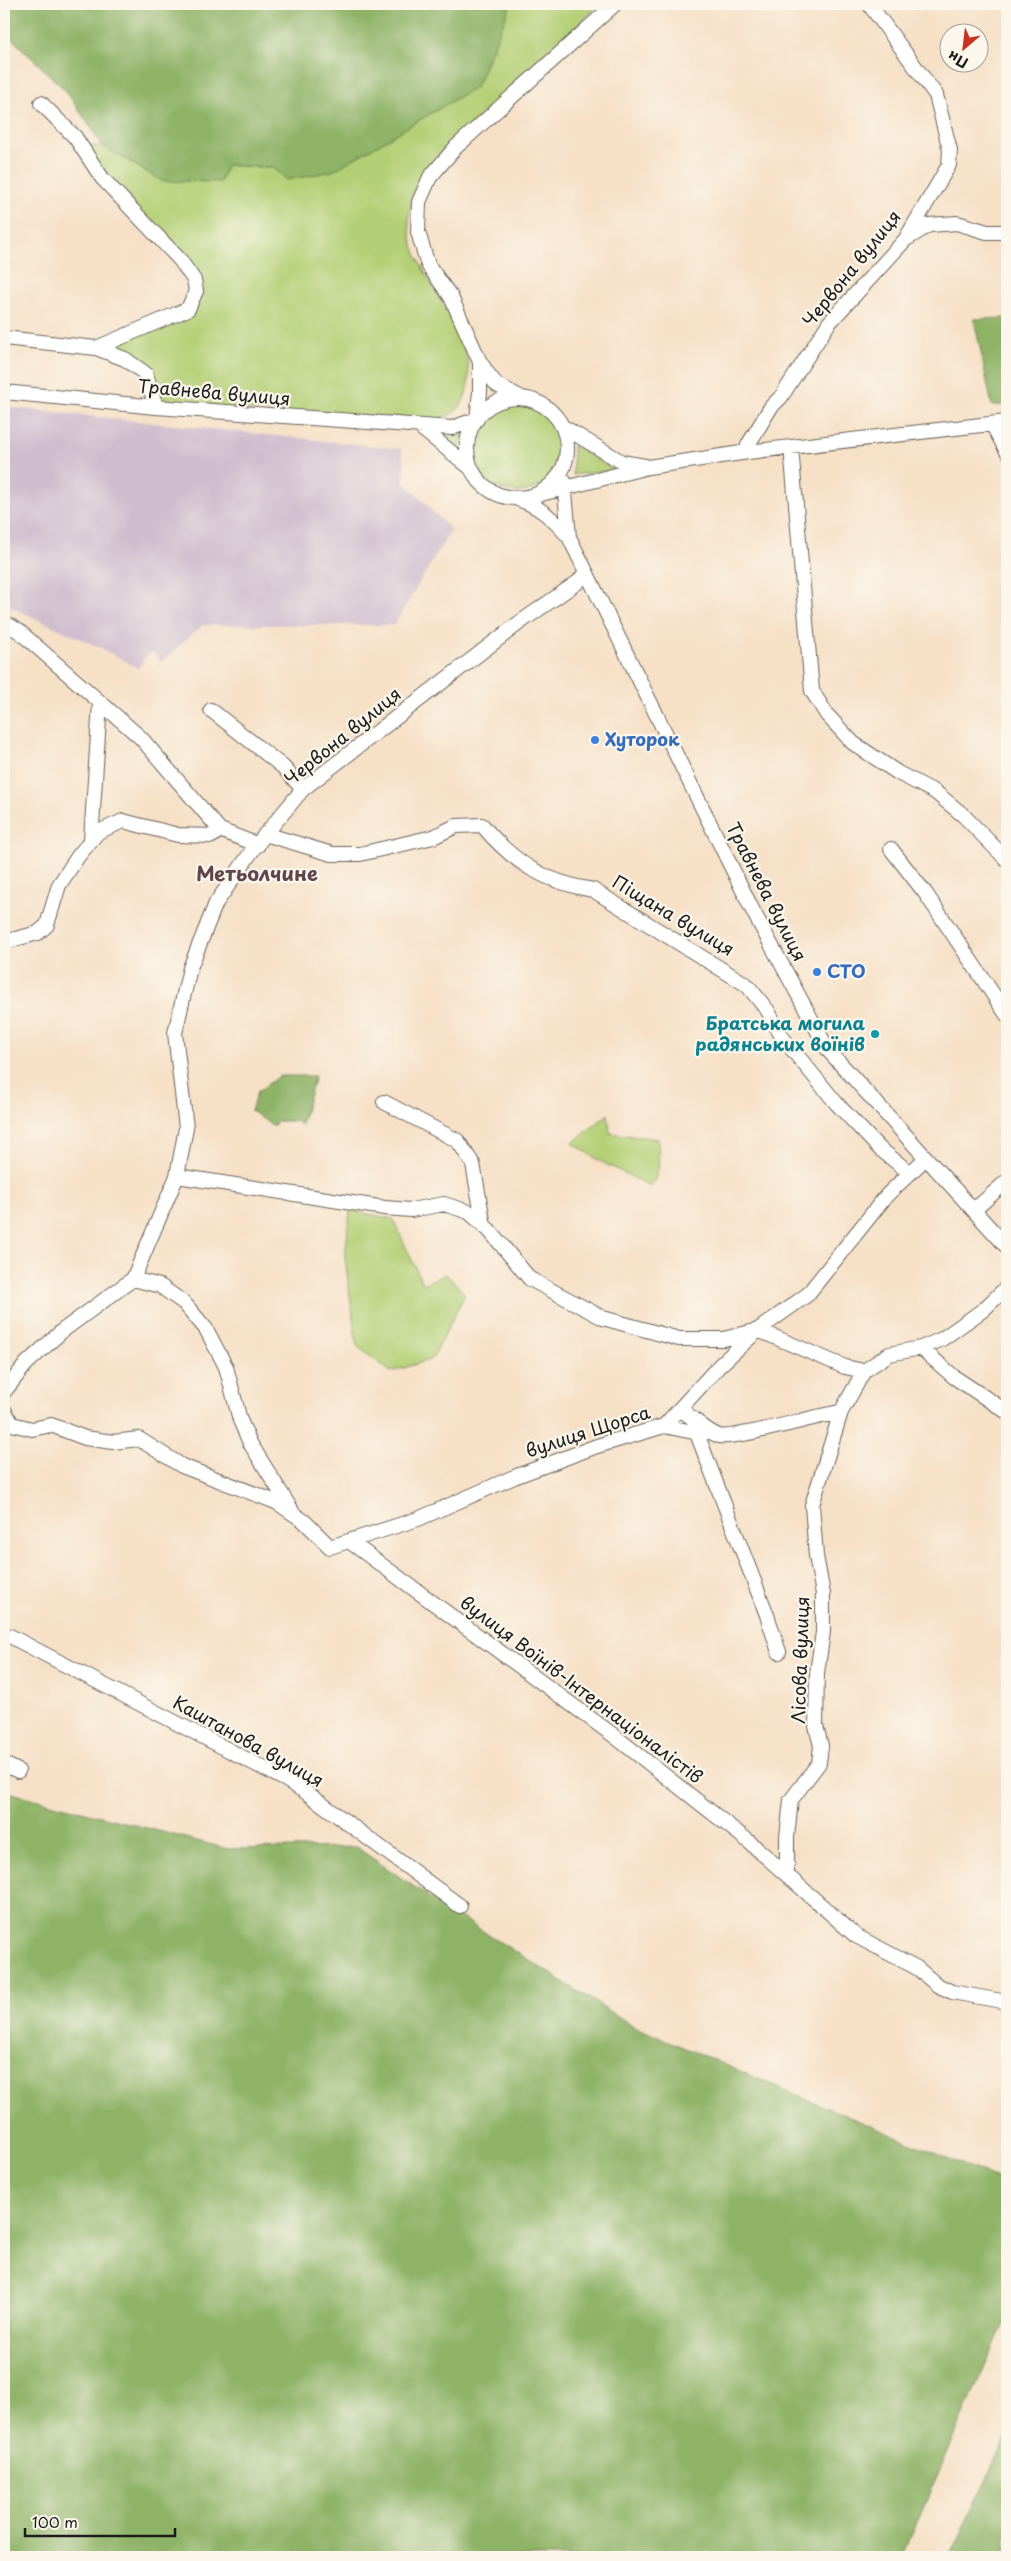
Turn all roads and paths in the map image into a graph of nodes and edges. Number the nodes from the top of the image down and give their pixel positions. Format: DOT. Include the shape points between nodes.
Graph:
graph roads {
  1 [pos="615,4"];
  2 [pos="869,4"];
  3 [pos="42,103"];
  4 [pos="1007,232"];
  5 [pos="905,240"];
  6 [pos="4,338"];
  7 [pos="96,348"];
  8 [pos="480,362"];
  9 [pos="4,392"];
  10 [pos="522,398"];
  11 [pos="156,407"];
  12 [pos="477,419"];
  13 [pos="1007,422"];
  14 [pos="992,424"];
  15 [pos="562,426"];
  16 [pos="422,428"];
  17 [pos="791,447"];
  18 [pos="1007,451"];
  19 [pos="748,452"];
  20 [pos="564,466"];
  21 [pos="648,467"];
  22 [pos="472,469"];
  23 [pos="564,489"];
  24 [pos="533,496"];
  25 [pos="514,498"];
  26 [pos="569,537"];
  27 [pos="586,572"];
  28 [pos="4,622"];
  29 [pos="100,704"];
  30 [pos="211,710"];
  31 [pos="303,788"];
  32 [pos="220,830"];
  33 [pos="262,839"];
  34 [pos="91,840"];
  35 [pos="891,849"];
  36 [pos="1007,860"];
  37 [pos="4,942"];
  38 [pos="1007,1015"];
  39 [pos="384,1102"];
  40 [pos="926,1158"];
  41 [pos="910,1173"];
  42 [pos="177,1176"];
  43 [pos="1007,1181"];
  44 [pos="974,1210"];
  45 [pos="484,1226"];
  46 [pos="1007,1247"];
  47 [pos="133,1279"];
  48 [pos="1007,1287"];
  49 [pos="758,1330"];
  50 [pos="921,1348"];
  51 [pos="864,1371"];
  52 [pos="4,1392"];
  53 [pos="4,1410"];
  54 [pos="681,1410"];
  55 [pos="841,1412"];
  56 [pos="1007,1412"];
  57 [pos="664,1426"];
  58 [pos="696,1431"];
  59 [pos="721,1436"];
  60 [pos="293,1514"];
  61 [pos="348,1541"];
  62 [pos="4,1634"];
  63 [pos="779,1652"];
  64 [pos="4,1764"];
  65 [pos="18,1771"];
  66 [pos="787,1875"];
  67 [pos="460,1906"];
  68 [pos="1007,2002"];
  1 -- 8 [label="street" via="456,148 430,177 418,202 418,232 428,265 451,297"];
  2 -- 5 [label="street, Червона вулиця" via="936,95 950,150 950,166"];
  3 -- 7 [label="street" via="65,125 102,178 180,260 194,280 196,292 188,309"];
  4 -- 5 [label="street" via="986,232 956,223 929,225"];
  5 -- 19 [label="street, Червона вулиця" via="828,323 771,407 748,445"];
  6 -- 7 [label="street"];
  7 -- 11 [label="street" via="125,358 146,374"];
  8 -- 10 [label="street" via="497,385"];
  8 -- 12 [label="street"];
  9 -- 11 [label="street, Травнева вулиця"];
  10 -- 12 [label="street" via="495,403"];
  10 -- 15 [label="street" via="538,402 552,412"];
  11 -- 16 [label="street, Травнева вулиця"];
  12 -- 16 [label="street, Травнева вулиця" via="452,428"];
  12 -- 22 [label="street" via="467,446"];
  13 -- 14 [label="street"];
  14 -- 17 [label="street"];
  14 -- 18 [label="street"];
  15 -- 20 [label="street" via="567,442"];
  15 -- 21 [label="street" via="622,462"];
  16 -- 22 [label="street"];
  17 -- 19 [label="street"];
  17 -- 36 [label="street" via="812,691 827,715 853,744 935,792 963,815"];
  19 -- 21 [label="street"];
  20 -- 23 [label="street"];
  20 -- 24 [label="street" via="552,484"];
  21 -- 23 [label="street"];
  22 -- 25 [label="street" via="486,487"];
  23 -- 24 [label="street"];
  23 -- 26 [label="street"];
  24 -- 25 [label="street"];
  25 -- 26 [label="street" via="544,511"];
  26 -- 27 [label="street, Травнева вулиця"];
  27 -- 31 [label="street, Червона вулиця" via="578,582"];
  27 -- 40 [label="street, Травнева вулиця" via="754,913 828,1050"];
  28 -- 29 [label="street" via="20,632"];
  29 -- 32 [label="street" via="141,738"];
  29 -- 34 [label="street"];
  30 -- 31 [label="street" via="283,767"];
  31 -- 33 [label="street, Червона вулиця"];
  32 -- 33 [label="street, Піщана вулиця"];
  32 -- 34 [label="street" via="212,836 178,834 123,821 98,832"];
  33 -- 41 [label="street, Піщана вулиця" via="332,854 360,854 434,837 456,826 482,825 525,868 568,886 593,890 747,985 768,1011 782,1037 838,1104 879,1148"];
  33 -- 42 [label="street, Червона вулиця" via="216,903 190,968 174,1033 186,1128"];
  34 -- 37 [label="street" via="59,885 47,925 38,933"];
  35 -- 38 [label="street" via="926,894"];
  39 -- 45 [label="street" via="458,1141 473,1164"];
  40 -- 41 [label="street, вулиця Щорса"];
  40 -- 44 [label="street, Травнева вулиця"];
  41 -- 49 [label="street, вулиця Щорса" via="887,1195 807,1295"];
  42 -- 45 [label="street" via="386,1208 411,1210 444,1204 469,1212"];
  42 -- 47 [label="street, Червона вулиця"];
  43 -- 44 [label="street"];
  44 -- 46 [label="street, Травнева вулиця"];
  45 -- 49 [label="street" via="530,1279 603,1318 679,1339 724,1339"];
  47 -- 52 [label="street" via="62,1331 26,1364"];
  47 -- 60 [label="street, вулиця Щорса" via="160,1286 184,1304 206,1329 226,1367 250,1444"];
  48 -- 50 [label="street" via="976,1315 942,1339"];
  49 -- 51 [label="street" via="845,1367"];
  49 -- 54 [label="street, вулиця Щорса" via="720,1364"];
  50 -- 51 [label="street" via="888,1354"];
  50 -- 56 [label="street" via="954,1377"];
  51 -- 55 [label="street, Лісова вулиця"];
  53 -- 60 [label="street, вулиця Щорса" via="12,1424 32,1430 51,1425 85,1438 112,1442 139,1439 182,1466 276,1502"];
  54 -- 57 [label="street, вулиця Щорса"];
  54 -- 59 [label="street"];
  55 -- 59 [label="street" via="754,1432"];
  55 -- 66 [label="street, Лісова вулиця" via="812,1505 816,1556 824,1594 823,1632 816,1673 816,1726 821,1746 819,1763 791,1800 786,1837"];
  57 -- 58 [label="street"];
  57 -- 61 [label="street, вулиця Щорса" via="580,1452 418,1519"];
  58 -- 59 [label="street"];
  58 -- 63 [label="street"];
  60 -- 61 [label="street, вулиця Щорса" via="330,1546"];
  61 -- 66 [label="street, вулиця Воїнів-Інтернаціоналістів" via="613,1735"];
  62 -- 67 [label="street, Каштанова вулиця" via="286,1780"];
  64 -- 65 [label="street"];
  66 -- 68 [label="street, вулиця Воїнів-Інтернаціоналістів" via="856,1936 917,1968 937,1985 972,1997"];
}
